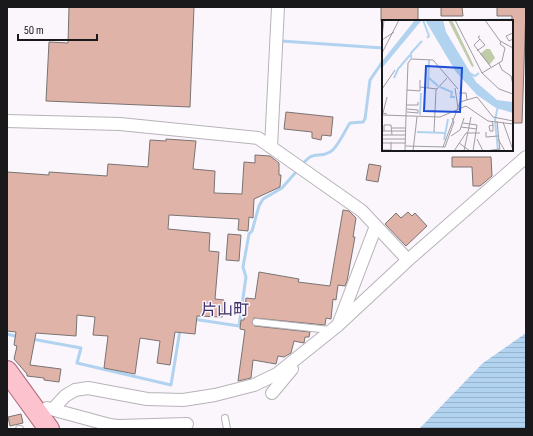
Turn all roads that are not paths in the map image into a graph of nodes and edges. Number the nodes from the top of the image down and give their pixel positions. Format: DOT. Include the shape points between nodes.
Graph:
graph roads {
  1 [pos="278,7"];
  2 [pos="7,121"];
  3 [pos="271,147"];
  4 [pos="526,157"];
  5 [pos="376,226"];
  6 [pos="408,260"];
  7 [pos="256,322"];
  8 [pos="335,328"];
  9 [pos="305,353"];
  10 [pos="7,371"];
  11 [pos="7,392"];
  12 [pos="272,393"];
  13 [pos="30,402"];
  14 [pos="53,410"];
  15 [pos="225,418"];
  16 [pos="187,424"];
  17 [pos="119,427"];
  18 [pos="49,429"];
  19 [pos="227,429"];
  1 -- 3 [label="street"];
  2 -- 3 [label="street" via="120,124 258,138"];
  3 -- 5 [label="street" via="362,211"];
  4 -- 6 [label="street"];
  5 -- 6 [label="street"];
  5 -- 8 [label="street"];
  6 -- 8 [label="street"];
  7 -- 8 [label="lane"];
  8 -- 9 [label="street"];
  9 -- 12 [label="street"];
  9 -- 14 [label="street" via="277,374 254,385 215,395 165,400 88,388 75,390 65,396"];
  10 -- 13 [label="main road"];
  11 -- 13 [label="street"];
  13 -- 14 [label="street"];
  13 -- 18 [label="main road"];
  14 -- 17 [label="street"];
  15 -- 19 [label="lane"];
  16 -- 17 [label="street"];
}
